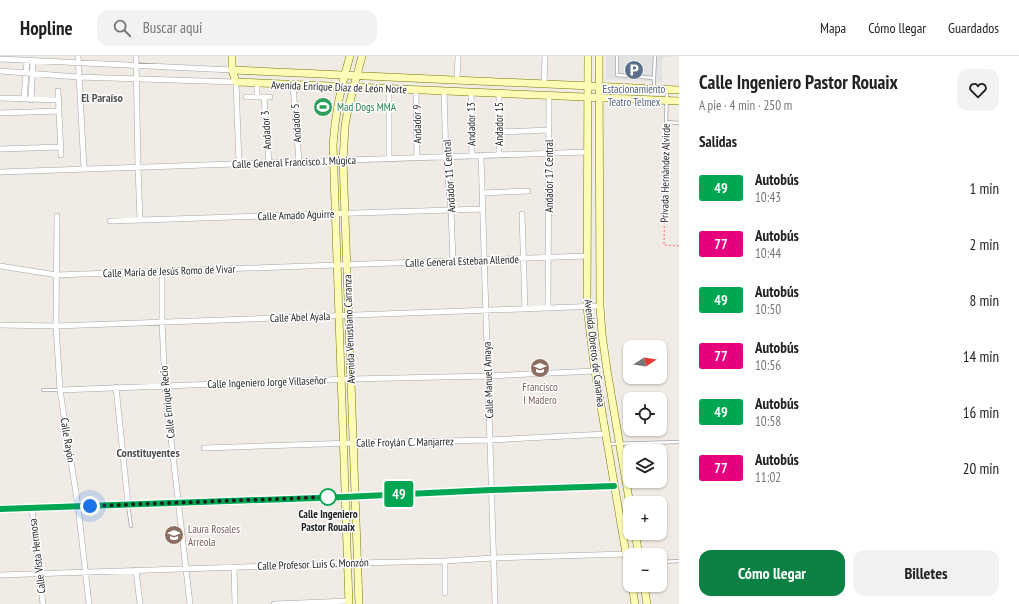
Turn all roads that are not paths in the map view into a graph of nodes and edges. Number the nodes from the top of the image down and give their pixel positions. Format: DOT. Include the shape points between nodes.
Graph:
graph roads {
  1 [pos="78,56"];
  2 [pos="136,56"];
  3 [pos="232,56"];
  4 [pos="350,56"];
  5 [pos="362,56"];
  6 [pos="458,56"];
  7 [pos="545,56"];
  8 [pos="588,56"];
  9 [pos="599,56"];
  10 [pos="617,56"];
  11 [pos="655,56"];
  12 [pos="13,58"];
  13 [pos="0,60"];
  14 [pos="27,61"];
  15 [pos="33,61"];
  16 [pos="78,64"];
  17 [pos="136,65"];
  18 [pos="232,70"];
  19 [pos="0,72"];
  20 [pos="26,73"];
  21 [pos="32,74"];
  22 [pos="344,75"];
  23 [pos="356,76"];
  24 [pos="78,77"];
  25 [pos="654,78"];
  26 [pos="136,79"];
  27 [pos="457,80"];
  28 [pos="236,82"];
  29 [pos="257,83"];
  30 [pos="544,84"];
  31 [pos="293,85"];
  32 [pos="588,86"];
  33 [pos="341,87"];
  34 [pos="354,87"];
  35 [pos="599,87"];
  36 [pos="389,89"];
  37 [pos="654,89"];
  38 [pos="416,90"];
  39 [pos="667,90"];
  40 [pos="679,90"];
  41 [pos="58,91"];
  42 [pos="444,91"];
  43 [pos="471,92"];
  44 [pos="499,93"];
  45 [pos="549,95"];
  46 [pos="246,97"];
  47 [pos="257,97"];
  48 [pos="588,97"];
  49 [pos="599,97"];
  50 [pos="0,98"];
  51 [pos="24,99"];
  52 [pos="31,100"];
  53 [pos="58,100"];
  54 [pos="666,100"];
  55 [pos="679,100"];
  56 [pos="58,111"];
  57 [pos="0,113"];
  58 [pos="679,123"];
  59 [pos="549,130"];
  60 [pos="499,132"];
  61 [pos="60,147"];
  62 [pos="0,149"];
  63 [pos="588,152"];
  64 [pos="549,153"];
  65 [pos="61,155"];
  66 [pos="499,155"];
  67 [pos="472,156"];
  68 [pos="480,156"];
  69 [pos="446,157"];
  70 [pos="389,158"];
  71 [pos="417,158"];
  72 [pos="334,160"];
  73 [pos="343,160"];
  74 [pos="299,162"];
  75 [pos="269,163"];
  76 [pos="239,164"];
  77 [pos="138,167"];
  78 [pos="84,169"];
  79 [pos="0,172"];
  80 [pos="528,191"];
  81 [pos="482,193"];
  82 [pos="482,209"];
  83 [pos="451,210"];
  84 [pos="336,214"];
  85 [pos="345,214"];
  86 [pos="522,214"];
  87 [pos="57,216"];
  88 [pos="110,220"];
  89 [pos="140,220"];
  90 [pos="587,256"];
  91 [pos="524,258"];
  92 [pos="548,258"];
  93 [pos="484,260"];
  94 [pos="453,261"];
  95 [pos="338,265"];
  96 [pos="346,265"];
  97 [pos="0,266"];
  98 [pos="162,271"];
  99 [pos="57,275"];
  100 [pos="600,306"];
  101 [pos="587,307"];
  102 [pos="548,308"];
  103 [pos="525,309"];
  104 [pos="485,310"];
  105 [pos="348,315"];
  106 [pos="340,316"];
  107 [pos="162,322"];
  108 [pos="0,325"];
  109 [pos="56,326"];
  110 [pos="595,371"];
  111 [pos="488,376"];
  112 [pos="351,379"];
  113 [pos="342,380"];
  114 [pos="165,386"];
  115 [pos="116,387"];
  116 [pos="43,390"];
  117 [pos="60,390"];
  118 [pos="606,434"];
  119 [pos="490,440"];
  120 [pos="679,442"];
  121 [pos="344,443"];
  122 [pos="353,443"];
  123 [pos="607,444"];
  124 [pos="620,444"];
  125 [pos="204,448"];
  126 [pos="614,486"];
  127 [pos="491,490"];
  128 [pos="355,496"];
  129 [pos="629,496"];
  130 [pos="345,497"];
  131 [pos="178,502"];
  132 [pos="128,504"];
  133 [pos="78,506"];
  134 [pos="32,508"];
  135 [pos="0,509"];
  136 [pos="131,526"];
  137 [pos="625,548"];
  138 [pos="623,554"];
  139 [pos="493,558"];
  140 [pos="679,561"];
  141 [pos="445,562"];
  142 [pos="667,562"];
  143 [pos="348,563"];
  144 [pos="357,563"];
  145 [pos="234,567"];
  146 [pos="186,569"];
  147 [pos="136,570"];
  148 [pos="85,572"];
  149 [pos="39,574"];
  150 [pos="0,575"];
  151 [pos="633,592"];
  152 [pos="645,592"];
  153 [pos="445,593"];
  154 [pos="349,603"];
  155 [pos="43,604"];
  156 [pos="89,604"];
  157 [pos="140,604"];
  158 [pos="190,604"];
  159 [pos="235,604"];
  160 [pos="274,604"];
  161 [pos="359,604"];
  162 [pos="495,604"];
  163 [pos="635,604"];
  164 [pos="647,604"];
  1 -- 16 [label="street"];
  2 -- 17 [label="street"];
  3 -- 18 [label="street"];
  4 -- 22 [label="street, Avenida Venustiano Carranza"];
  5 -- 23 [label="street, Avenida Venustiano Carranza"];
  6 -- 27 [label="street"];
  7 -- 30 [label="street"];
  8 -- 32 [label="street, Avenida Obreros de Cananea"];
  9 -- 35 [label="street, Avenida Obreros de Cananea"];
  10 -- 25 [label="lane" via="617,75"];
  11 -- 25 [label="lane"];
  12 -- 13 [label="street, Avenida Enrique Díaz de León Norte"];
  12 -- 14 [label="street, Avenida Enrique Díaz de León Norte"];
  14 -- 15 [label="street, Avenida Enrique Díaz de León Norte"];
  14 -- 20 [label="street"];
  15 -- 16 [label="street, Avenida Enrique Díaz de León Norte"];
  15 -- 21 [label="street"];
  16 -- 17 [label="street, Avenida Enrique Díaz de León Norte"];
  16 -- 24 [label="street"];
  17 -- 18 [label="street, Avenida Enrique Díaz de León Norte"];
  17 -- 26 [label="street"];
  18 -- 22 [label="street, Avenida Enrique Díaz de León Norte"];
  18 -- 28 [label="street"];
  19 -- 20 [label="street, Avenida Enrique Díaz de León Norte"];
  20 -- 21 [label="street, Avenida Enrique Díaz de León Norte"];
  20 -- 51 [label="street"];
  21 -- 24 [label="street, Avenida Enrique Díaz de León Norte"];
  21 -- 52 [label="street"];
  22 -- 23 [label="street, Avenida Enrique Díaz de León Norte"];
  22 -- 33 [label="street, Avenida Venustiano Carranza"];
  23 -- 27 [label="street, Avenida Enrique Díaz de León Norte"];
  23 -- 34 [label="street, Avenida Venustiano Carranza"];
  24 -- 26 [label="street, Avenida Enrique Díaz de León Norte"];
  24 -- 78 [label="street"];
  25 -- 37 [label="lane"];
  26 -- 28 [label="street, Avenida Enrique Díaz de León Norte"];
  26 -- 77 [label="street"];
  27 -- 30 [label="street, Avenida Enrique Díaz de León Norte"];
  28 -- 29 [label="street, Avenida Enrique Díaz de León Norte"];
  28 -- 76 [label="street"];
  29 -- 31 [label="street, Avenida Enrique Díaz de León Norte"];
  29 -- 47 [label="street, Andador 3"];
  30 -- 32 [label="street, Avenida Enrique Díaz de León Norte"];
  31 -- 33 [label="street, Avenida Enrique Díaz de León Norte"];
  31 -- 74 [label="street, Andador 5"];
  32 -- 35 [label="street, Avenida Enrique Díaz de León Norte"];
  32 -- 48 [label="street, Avenida Obreros de Cananea"];
  33 -- 34 [label="street, Avenida Enrique Díaz de León Norte"];
  33 -- 72 [label="street, Avenida Venustiano Carranza" via="334,131"];
  34 -- 36 [label="street, Avenida Enrique Díaz de León Norte"];
  34 -- 73 [label="street, Avenida Venustiano Carranza" via="345,126"];
  35 -- 37 [label="street, Avenida Enrique Díaz de León Norte"];
  35 -- 49 [label="street, Avenida Obreros de Cananea"];
  36 -- 38 [label="street, Avenida Enrique Díaz de León Norte"];
  36 -- 70 [label="street"];
  37 -- 39 [label="street, Avenida Enrique Díaz de León Norte"];
  38 -- 42 [label="street, Avenida Enrique Díaz de León Norte"];
  38 -- 71 [label="street, Andador 9"];
  39 -- 40 [label="street"];
  39 -- 54 [label="lane, Privada Hernández Alvirde"];
  41 -- 53 [label="street"];
  42 -- 43 [label="street, Avenida Enrique Díaz de León Norte"];
  42 -- 69 [label="street, Andador 11 Central"];
  43 -- 44 [label="street, Avenida Enrique Díaz de León Norte"];
  43 -- 67 [label="street, Andador 13"];
  44 -- 45 [label="street, Avenida Enrique Díaz de León Norte"];
  44 -- 60 [label="street, Andador 15"];
  45 -- 48 [label="street, Avenida Enrique Díaz de León Norte"];
  45 -- 59 [label="street, Andador 17 Central"];
  46 -- 47 [label="street, Andador 3"];
  47 -- 75 [label="street, Andador 3" via="267,97"];
  48 -- 49 [label="street, Avenida Enrique Díaz de León Norte"];
  48 -- 63 [label="street, Avenida Obreros de Cananea"];
  49 -- 54 [label="street, Avenida Enrique Díaz de León Norte"];
  49 -- 100 [label="street, Avenida Obreros de Cananea"];
  50 -- 51 [label="street"];
  51 -- 52 [label="street"];
  52 -- 53 [label="street"];
  53 -- 56 [label="street"];
  54 -- 55 [label="street, Avenida Enrique Díaz de León Norte"];
  54 -- 58 [label="lane, Privada Hernández Alvirde" via="666,122"];
  56 -- 57 [label="street"];
  56 -- 61 [label="street"];
  59 -- 60 [label="street"];
  59 -- 64 [label="street, Andador 17 Central"];
  60 -- 66 [label="street, Andador 15"];
  61 -- 62 [label="street"];
  61 -- 65 [label="street"];
  63 -- 64 [label="street, Calle General Francisco J. Múgica"];
  63 -- 90 [label="street, Avenida Obreros de Cananea"];
  64 -- 66 [label="street, Calle General Francisco J. Múgica"];
  64 -- 92 [label="street, Andador 17 Central"];
  66 -- 68 [label="street, Calle General Francisco J. Múgica"];
  67 -- 68 [label="street, Calle General Francisco J. Múgica"];
  67 -- 69 [label="street, Calle General Francisco J. Múgica"];
  68 -- 81 [label="street, Calle Manuel Amaya"];
  69 -- 71 [label="street, Calle General Francisco J. Múgica"];
  69 -- 83 [label="street, Andador 11 Central"];
  70 -- 71 [label="street, Calle General Francisco J. Múgica"];
  70 -- 73 [label="street, Calle General Francisco J. Múgica"];
  72 -- 73 [label="street, Calle General Francisco J. Múgica"];
  72 -- 74 [label="street, Calle General Francisco J. Múgica"];
  72 -- 84 [label="street, Avenida Venustiano Carranza"];
  73 -- 85 [label="street, Avenida Venustiano Carranza"];
  74 -- 75 [label="street, Calle General Francisco J. Múgica"];
  75 -- 76 [label="street, Calle General Francisco J. Múgica"];
  76 -- 77 [label="street, Calle General Francisco J. Múgica"];
  77 -- 78 [label="street, Calle General Francisco J. Múgica"];
  77 -- 89 [label="street"];
  78 -- 79 [label="street, Calle General Francisco J. Múgica"];
  80 -- 81 [label="street"];
  81 -- 82 [label="street, Calle Manuel Amaya"];
  82 -- 83 [label="street, Calle Amado Aguirre"];
  82 -- 93 [label="street, Calle Manuel Amaya"];
  83 -- 85 [label="street, Calle Amado Aguirre"];
  83 -- 94 [label="street, Andador 11 Central"];
  84 -- 85 [label="street, Calle Amado Aguirre"];
  84 -- 89 [label="street, Calle Amado Aguirre"];
  84 -- 95 [label="street, Avenida Venustiano Carranza"];
  85 -- 96 [label="street, Avenida Venustiano Carranza"];
  86 -- 91 [label="street"];
  87 -- 99 [label="street, Calle Rayón"];
  88 -- 89 [label="street, Calle Amado Aguirre"];
  90 -- 92 [label="street, Calle General Esteban Allende"];
  90 -- 101 [label="street, Avenida Obreros de Cananea"];
  91 -- 92 [label="street, Calle General Esteban Allende"];
  91 -- 93 [label="street, Calle General Esteban Allende"];
  91 -- 103 [label="street"];
  92 -- 102 [label="street, Andador 17 Central"];
  93 -- 94 [label="street, Calle General Esteban Allende"];
  93 -- 104 [label="street, Calle Manuel Amaya"];
  94 -- 96 [label="street, Calle General Esteban Allende"];
  95 -- 96 [label="street, Calle General Esteban Allende"];
  95 -- 98 [label="street, Calle María de Jesús Romo de Vivar"];
  95 -- 106 [label="street, Avenida Venustiano Carranza"];
  96 -- 105 [label="street, Avenida Venustiano Carranza"];
  97 -- 99 [label="street, Calle María de Jesús Romo de Vivar"];
  98 -- 99 [label="street, Calle María de Jesús Romo de Vivar"];
  98 -- 107 [label="street, Calle Enrique Recio"];
  99 -- 109 [label="street, Calle Rayón"];
  100 -- 101 [label="street, Calle Abel Ayala"];
  100 -- 124 [label="street, Avenida Obreros de Cananea" via="603,341"];
  101 -- 102 [label="street, Calle Abel Ayala"];
  101 -- 110 [label="street, Avenida Obreros de Cananea"];
  102 -- 103 [label="street, Calle Abel Ayala"];
  103 -- 104 [label="street, Calle Abel Ayala"];
  104 -- 105 [label="street, Calle Abel Ayala"];
  104 -- 111 [label="street, Calle Manuel Amaya"];
  105 -- 106 [label="street, Calle Abel Ayala"];
  105 -- 112 [label="street, Avenida Venustiano Carranza"];
  106 -- 107 [label="street, Calle Abel Ayala"];
  106 -- 113 [label="street, Avenida Venustiano Carranza"];
  107 -- 109 [label="street, Calle Abel Ayala"];
  107 -- 114 [label="street, Calle Enrique Recio"];
  108 -- 109 [label="street, Calle Abel Ayala"];
  109 -- 117 [label="street, Calle Rayón"];
  110 -- 111 [label="street, Calle Ingeniero Jorge Villaseñor"];
  110 -- 118 [label="street, Avenida Obreros de Cananea"];
  111 -- 112 [label="street, Calle Ingeniero Jorge Villaseñor"];
  111 -- 119 [label="street, Calle Manuel Amaya"];
  112 -- 113 [label="street, Calle Ingeniero Jorge Villaseñor"];
  112 -- 122 [label="street, Avenida Venustiano Carranza"];
  113 -- 114 [label="street, Calle Ingeniero Jorge Villaseñor"];
  113 -- 121 [label="street, Avenida Venustiano Carranza"];
  114 -- 115 [label="street, Calle Ingeniero Jorge Villaseñor"];
  114 -- 131 [label="street, Calle Enrique Recio"];
  115 -- 117 [label="street, Calle Ingeniero Jorge Villaseñor"];
  115 -- 132 [label="street"];
  116 -- 117 [label="lane"];
  117 -- 133 [label="street, Calle Rayón"];
  118 -- 119 [label="street, Calle Froylán C. Manjarrez"];
  118 -- 123 [label="street, Avenida Obreros de Cananea"];
  119 -- 122 [label="street, Calle Froylán C. Manjarrez"];
  119 -- 127 [label="street, Calle Manuel Amaya"];
  120 -- 124 [label="lane"];
  121 -- 122 [label="street, Calle Froylán C. Manjarrez"];
  121 -- 125 [label="street, Calle Froylán C. Manjarrez"];
  121 -- 130 [label="street, Avenida Venustiano Carranza"];
  122 -- 128 [label="street, Avenida Venustiano Carranza"];
  123 -- 124 [label="lane"];
  123 -- 126 [label="street, Avenida Obreros de Cananea"];
  124 -- 129 [label="street, Avenida Obreros de Cananea"];
  126 -- 127 [label="street"];
  126 -- 137 [label="street, Avenida Obreros de Cananea"];
  127 -- 128 [label="street"];
  127 -- 139 [label="street, Calle Manuel Amaya"];
  128 -- 130 [label="street"];
  128 -- 144 [label="street, Avenida Venustiano Carranza"];
  130 -- 131 [label="street"];
  130 -- 143 [label="street, Avenida Venustiano Carranza"];
  131 -- 132 [label="street"];
  131 -- 146 [label="street, Calle Enrique Recio"];
  132 -- 133 [label="street"];
  132 -- 136 [label="lane"];
  133 -- 134 [label="street"];
  133 -- 148 [label="street, Calle Rayón"];
  134 -- 135 [label="street"];
  134 -- 149 [label="street, Calle Vista Hermosa"];
  138 -- 139 [label="street, Calle Profesor Luis G. Monzón"];
  139 -- 141 [label="street, Calle Profesor Luis G. Monzón"];
  139 -- 162 [label="street, Calle Manuel Amaya"];
  140 -- 142 [label="lane"];
  141 -- 144 [label="street, Calle Profesor Luis G. Monzón"];
  141 -- 153 [label="street"];
  143 -- 144 [label="street, Calle Profesor Luis G. Monzón"];
  143 -- 145 [label="street, Calle Profesor Luis G. Monzón"];
  143 -- 154 [label="street, Avenida Venustiano Carranza"];
  144 -- 161 [label="street, Avenida Venustiano Carranza"];
  145 -- 146 [label="street, Calle Profesor Luis G. Monzón"];
  145 -- 159 [label="street"];
  146 -- 147 [label="street, Calle Profesor Luis G. Monzón"];
  146 -- 158 [label="street, Calle Enrique Recio"];
  147 -- 148 [label="street, Calle Profesor Luis G. Monzón"];
  147 -- 157 [label="street"];
  148 -- 149 [label="street, Calle Profesor Luis G. Monzón"];
  148 -- 156 [label="street, Calle Rayón"];
  149 -- 150 [label="street, Calle Profesor Luis G. Monzón"];
  149 -- 155 [label="street, Calle Vista Hermosa"];
  151 -- 163 [label="street"];
  152 -- 164 [label="street"];
  154 -- 160 [label="street"];
}
